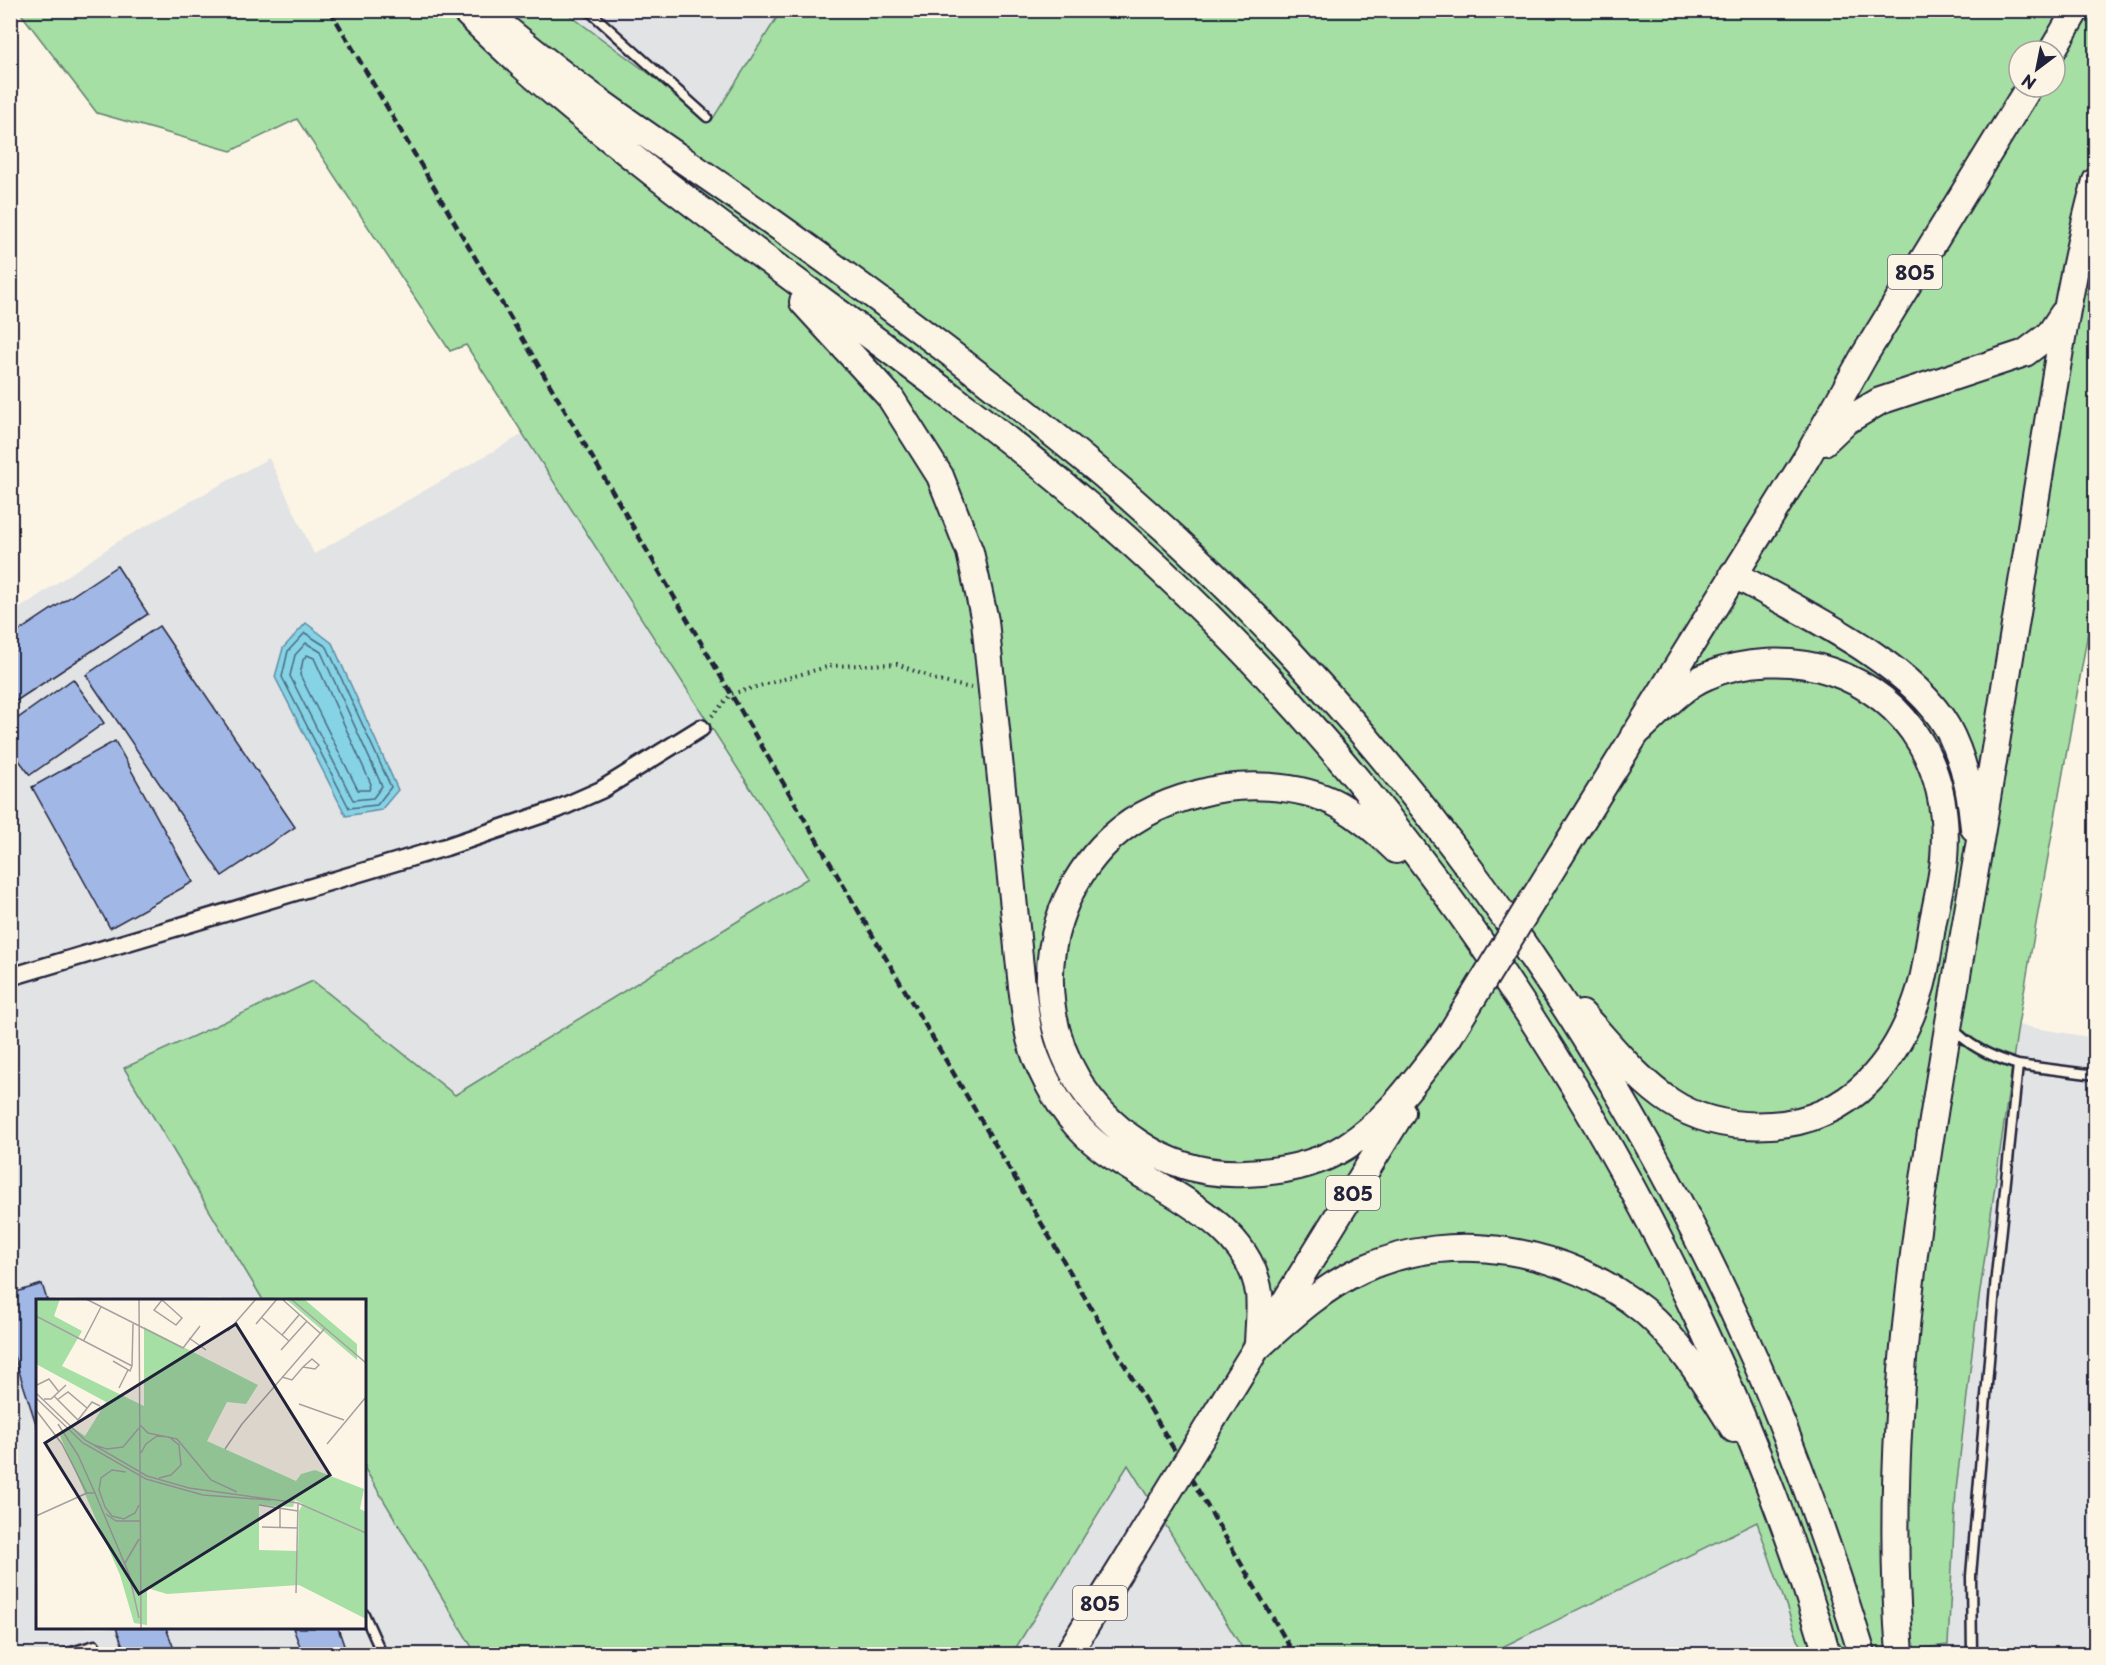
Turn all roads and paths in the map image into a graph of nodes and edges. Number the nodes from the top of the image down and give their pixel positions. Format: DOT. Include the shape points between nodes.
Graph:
graph roads {
  1 [pos="464,10"];
  2 [pos="483,10"];
  3 [pos="588,10"];
  4 [pos="2076,10"];
  5 [pos="2059,39"];
  6 [pos="2022,99"];
  7 [pos="707,117"];
  8 [pos="2096,182"];
  9 [pos="749,248"];
  10 [pos="2067,306"];
  11 [pos="1806,459"];
  12 [pos="1733,574"];
  13 [pos="992,692"];
  14 [pos="701,728"];
  15 [pos="1634,735"];
  16 [pos="1977,864"];
  17 [pos="1451,902"];
  18 [pos="1535,963"];
  19 [pos="10,977"];
  20 [pos="1949,1023"];
  21 [pos="1448,1038"];
  22 [pos="2018,1065"];
  23 [pos="2096,1075"];
  24 [pos="1258,1347"];
  25 [pos="1773,1493"];
  26 [pos="366,1618"];
  27 [pos="95,1645"];
  28 [pos="65,1654"];
  29 [pos="382,1654"];
  30 [pos="1068,1654"];
  31 [pos="1827,1654"];
  32 [pos="1862,1654"];
  33 [pos="1900,1654"];
  34 [pos="1972,1654"];
  1 -- 9 [label="main road" via="572,110"];
  2 -- 18 [label="main road" via="592,97 769,219 931,339 1114,484 1207,569 1314,679 1477,877"];
  3 -- 7 [label="lane"];
  4 -- 5 [label="main road"];
  6 -- 11 [label="main road, 805" via="1864,356"];
  8 -- 10 [label="main road, 805"];
  9 -- 13 [label="main road" via="832,331 890,397 940,476 970,552 985,621"];
  9 -- 17 [label="main road" via="984,422 1084,502 1184,593 1290,703"];
  10 -- 11 [label="main road, 805" via="2049,335 2031,349 1880,401 1846,421"];
  10 -- 16 [label="main road"];
  11 -- 12 [label="main road, 805"];
  12 -- 15 [label="main road, 805"];
  12 -- 16 [label="main road" via="1853,643 1890,667 1922,695 1946,727 1964,766 1972,802"];
  13 -- 14 [label="path" via="939,681 897,664 830,666 731,694"];
  13 -- 24 [label="main road" via="1031,1045 1055,1097 1084,1134 1115,1160 1203,1214 1234,1240 1252,1267 1259,1293"];
  14 -- 19 [label="street" via="601,790 558,810"];
  15 -- 18 [label="main road" via="1706,676 1740,666 1776,662 1817,667 1851,678 1885,699 1912,728 1930,760 1945,828 1944,861 1922,985 1908,1026 1887,1062 1860,1091 1827,1111 1789,1124 1743,1127 1707,1119 1665,1097 1644,1080"];
  15 -- 21 [label="main road, 805, bridge"];
  16 -- 20 [label="main road"];
  17 -- 21 [label="main road" via="1374,829 1338,804 1302,791 1215,788 1175,800 1137,819 1103,846 1078,880 1061,916 1051,956 1050,993 1054,1029 1069,1066 1090,1100 1117,1129 1147,1149 1184,1166 1225,1174 1268,1173 1307,1164 1344,1148 1377,1124"];
  17 -- 25 [label="main road" via="1607,1143 1662,1242 1726,1376"];
  18 -- 32 [label="main road" via="1637,1125 1758,1365 1803,1479"];
  20 -- 22 [label="lane" via="1968,1042 1993,1057"];
  20 -- 33 [label="main road" via="1906,1312 1895,1512"];
  21 -- 24 [label="main road, 805"];
  22 -- 23 [label="lane"];
  22 -- 34 [label="lane" via="1971,1576"];
  24 -- 25 [label="main road" via="1324,1291 1364,1268 1450,1248 1499,1249 1554,1262 1603,1285 1643,1311 1681,1349"];
  24 -- 30 [label="main road, 805, bridge"];
  25 -- 31 [label="main road"];
  26 -- 29 [label="lane"];
  27 -- 28 [label="lane"];
}
